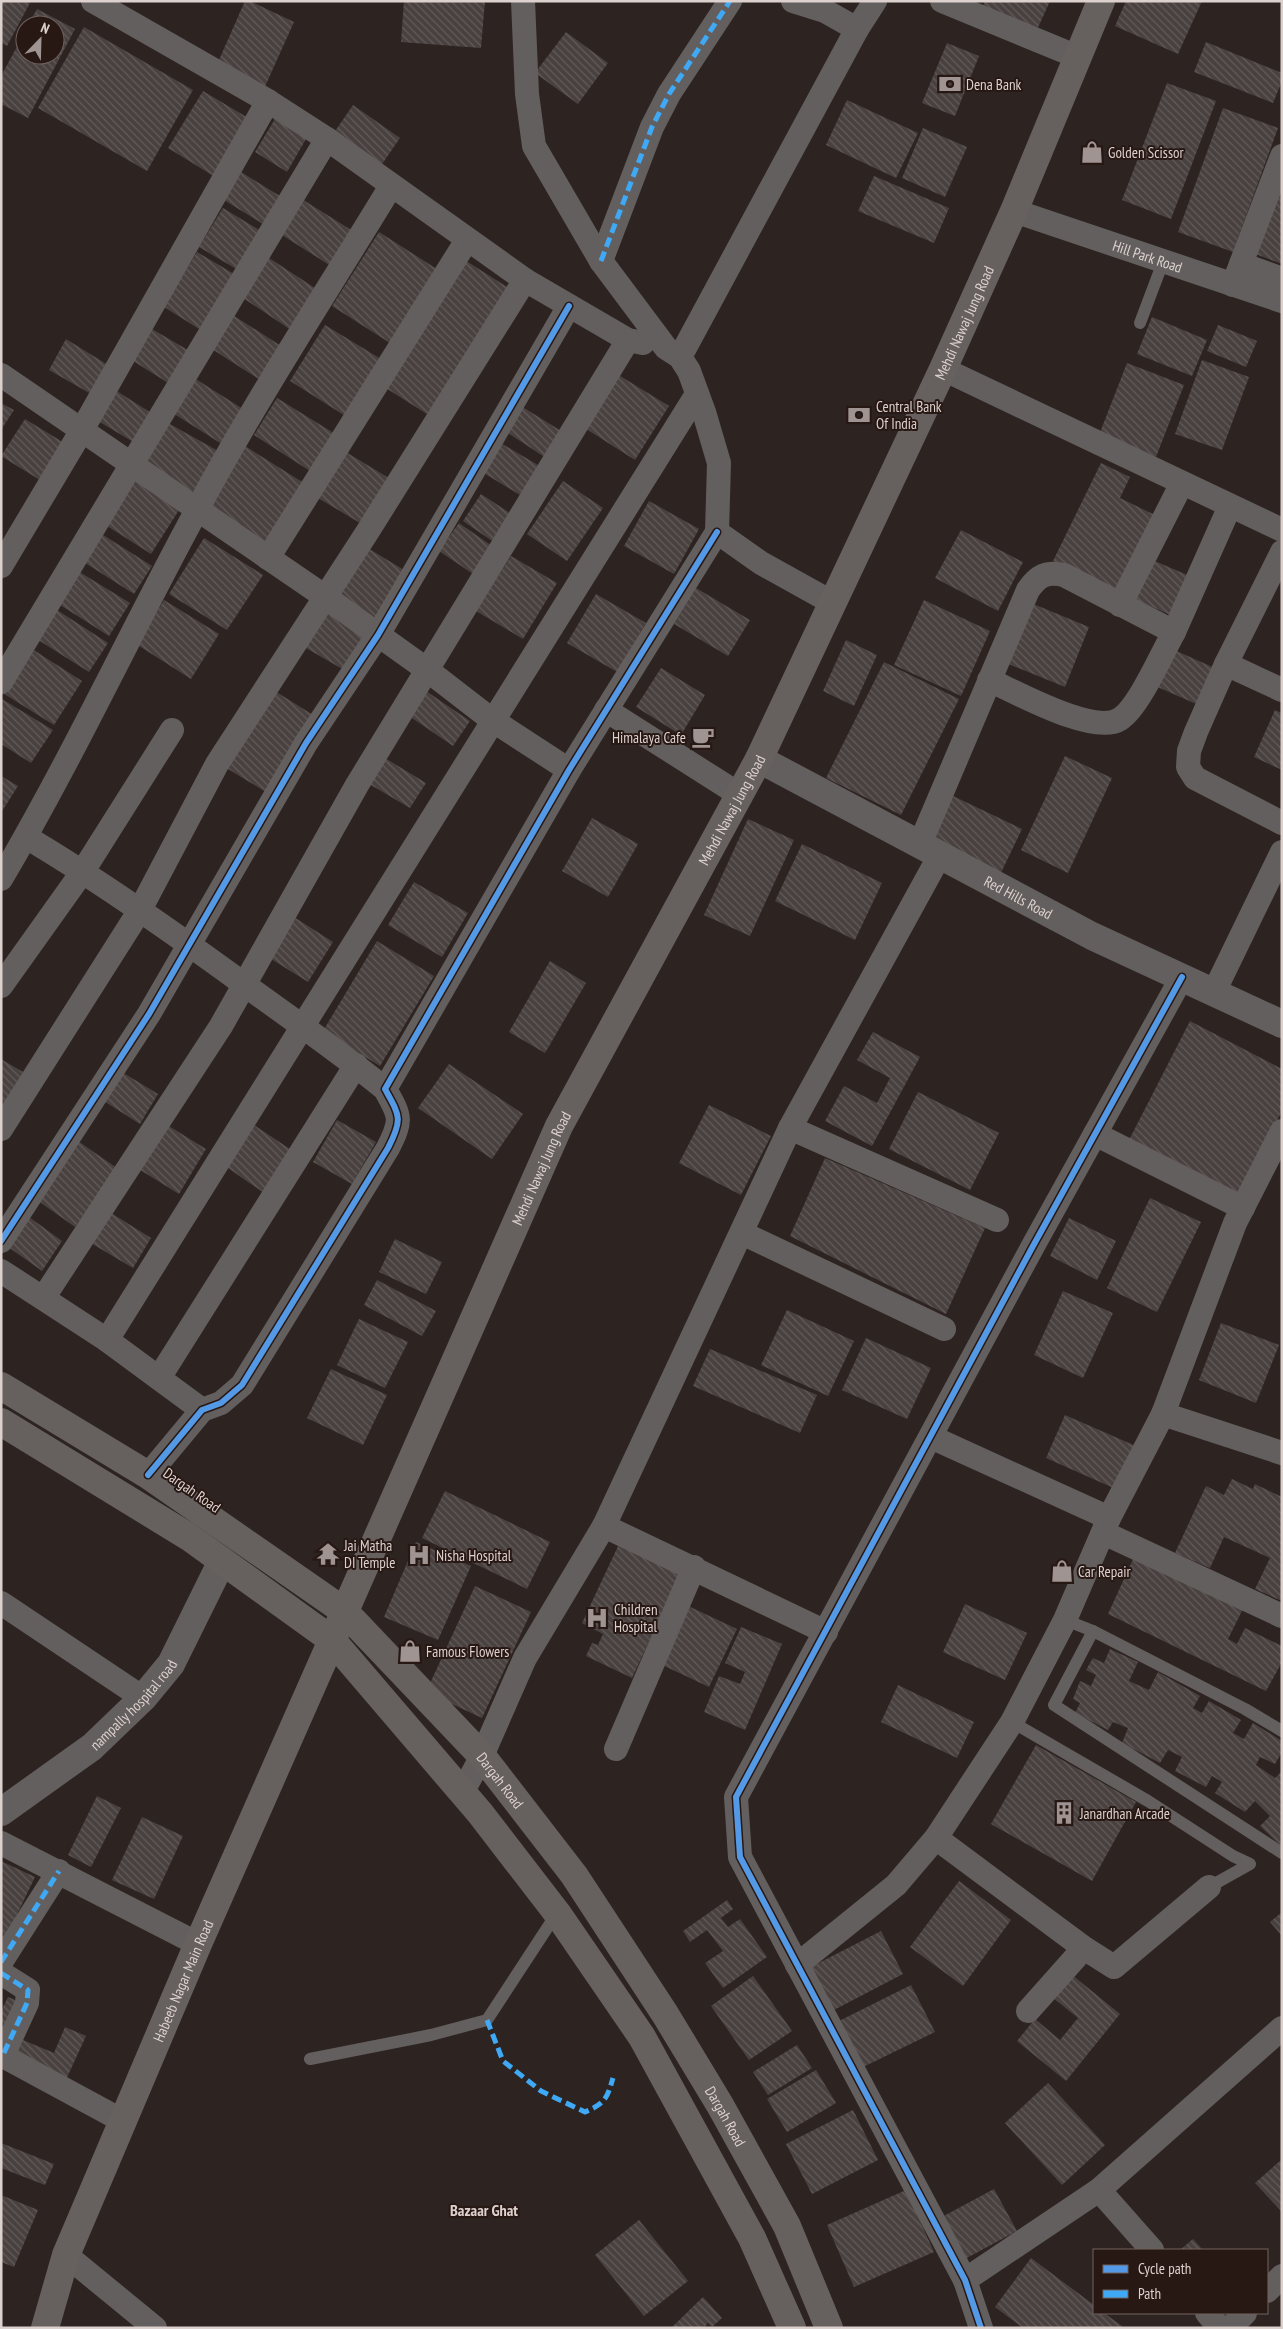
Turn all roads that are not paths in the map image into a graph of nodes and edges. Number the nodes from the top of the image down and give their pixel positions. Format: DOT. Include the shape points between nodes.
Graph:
graph roads {
  1 [pos="93,1"];
  2 [pos="523,1"];
  3 [pos="730,1"];
  4 [pos="793,1"];
  5 [pos="875,1"];
  6 [pos="942,1"];
  7 [pos="1101,1"];
  8 [pos="124,9"];
  9 [pos="857,29"];
  10 [pos="1078,57"];
  11 [pos="268,101"];
  12 [pos="327,139"];
  13 [pos="1282,156"];
  14 [pos="391,186"];
  15 [pos="1014,211"];
  16 [pos="467,240"];
  17 [pos="601,261"];
  18 [pos="1163,262"];
  19 [pos="1237,274"];
  20 [pos="1282,279"];
  21 [pos="525,280"];
  22 [pos="1282,301"];
  23 [pos="569,306"];
  24 [pos="1140,323"];
  25 [pos="628,340"];
  26 [pos="673,352"];
  27 [pos="943,369"];
  28 [pos="1,375"];
  29 [pos="697,394"];
  30 [pos="82,430"];
  31 [pos="134,464"];
  32 [pos="1182,483"];
  33 [pos="1230,506"];
  34 [pos="198,508"];
  35 [pos="1282,530"];
  36 [pos="717,532"];
  37 [pos="1282,552"];
  38 [pos="268,558"];
  39 [pos="1,566"];
  40 [pos="324,596"];
  41 [pos="833,604"];
  42 [pos="1120,605"];
  43 [pos="1174,632"];
  44 [pos="378,635"];
  45 [pos="1226,664"];
  46 [pos="426,669"];
  47 [pos="989,680"];
  48 [pos="1,682"];
  49 [pos="1282,690"];
  50 [pos="606,710"];
  51 [pos="492,720"];
  52 [pos="172,730"];
  53 [pos="759,759"];
  54 [pos="569,770"];
  55 [pos="740,794"];
  56 [pos="1282,823"];
  57 [pos="26,837"];
  58 [pos="930,850"];
  59 [pos="1282,852"];
  60 [pos="83,870"];
  61 [pos="1,879"];
  62 [pos="140,910"];
  63 [pos="190,943"];
  64 [pos="1182,977"];
  65 [pos="246,985"];
  66 [pos="1,986"];
  67 [pos="1214,992"];
  68 [pos="1282,1024"];
  69 [pos="302,1025"];
  70 [pos="356,1065"];
  71 [pos="385,1089"];
  72 [pos="790,1128"];
  73 [pos="1,1129"];
  74 [pos="1282,1131"];
  75 [pos="1095,1134"];
  76 [pos="1243,1208"];
  77 [pos="997,1220"];
  78 [pos="742,1232"];
  79 [pos="1,1241"];
  80 [pos="1,1271"];
  81 [pos="44,1297"];
  82 [pos="944,1329"];
  83 [pos="107,1340"];
  84 [pos="159,1378"];
  85 [pos="1,1386"];
  86 [pos="202,1410"];
  87 [pos="1163,1414"];
  88 [pos="1,1422"];
  89 [pos="931,1437"];
  90 [pos="1282,1453"];
  91 [pos="148,1475"];
  92 [pos="604,1526"];
  93 [pos="1106,1526"];
  94 [pos="222,1561"];
  95 [pos="694,1567"];
  96 [pos="1,1603"];
  97 [pos="344,1611"];
  98 [pos="1282,1616"];
  99 [pos="1065,1620"];
  100 [pos="1093,1631"];
  101 [pos="826,1632"];
  102 [pos="332,1640"];
  103 [pos="143,1698"];
  104 [pos="1012,1722"];
  105 [pos="1282,1730"];
  106 [pos="616,1748"];
  107 [pos="482,1756"];
  108 [pos="462,1793"];
  109 [pos="1,1812"];
  110 [pos="936,1838"];
  111 [pos="1,1843"];
  112 [pos="1282,1853"];
  113 [pos="59,1871"];
  114 [pos="1209,1887"];
  115 [pos="557,1912"];
  116 [pos="198,1944"];
  117 [pos="1084,1948"];
  118 [pos="1,1962"];
  119 [pos="797,1965"];
  120 [pos="1,1973"];
  121 [pos="1028,2011"];
  122 [pos="1282,2028"];
  123 [pos="2,2055"];
  124 [pos="310,2059"];
  125 [pos="123,2121"];
  126 [pos="1099,2190"];
  127 [pos="1151,2249"];
  128 [pos="66,2255"];
  129 [pos="1282,2276"];
  130 [pos="965,2280"];
  131 [pos="1268,2290"];
  132 [pos="1208,2314"];
  133 [pos="1244,2314"];
  134 [pos="45,2328"];
  135 [pos="155,2328"];
  136 [pos="792,2328"];
  137 [pos="829,2328"];
  138 [pos="981,2328"];
  139 [pos="1220,2328"];
  140 [pos="1230,2328"];
  1 -- 8 [label="street"];
  2 -- 17 [label="street" via="527,94 534,146"];
  3 -- 17 [label="street" via="669,94 652,127"];
  4 -- 9 [label="street" via="825,11"];
  5 -- 9 [label="street"];
  6 -- 10 [label="street"];
  7 -- 10 [label="main road, Mehdi Nawaj Jung Road"];
  8 -- 11 [label="street"];
  9 -- 26 [label="street"];
  10 -- 15 [label="main road, Mehdi Nawaj Jung Road"];
  11 -- 12 [label="street"];
  11 -- 30 [label="street"];
  12 -- 14 [label="street"];
  12 -- 31 [label="street"];
  13 -- 19 [label="street"];
  14 -- 16 [label="street"];
  14 -- 34 [label="street"];
  15 -- 18 [label="street, Hill Park Road"];
  15 -- 27 [label="main road, Mehdi Nawaj Jung Road"];
  16 -- 21 [label="street"];
  16 -- 38 [label="street"];
  17 -- 26 [label="street"];
  18 -- 19 [label="street, Hill Park Road"];
  18 -- 24 [label="lane"];
  19 -- 20 [label="street"];
  19 -- 22 [label="street, Hill Park Road"];
  21 -- 23 [label="street"];
  21 -- 40 [label="street"];
  23 -- 25 [label="street"];
  23 -- 44 [label="street"];
  25 -- 26 [label="street"];
  25 -- 46 [label="street"];
  26 -- 29 [label="street" via="689,372"];
  27 -- 32 [label="street"];
  27 -- 41 [label="main road, Mehdi Nawaj Jung Road"];
  28 -- 30 [label="street"];
  29 -- 36 [label="street" via="719,463"];
  29 -- 51 [label="street"];
  30 -- 31 [label="street"];
  30 -- 39 [label="street"];
  31 -- 34 [label="street"];
  31 -- 48 [label="street"];
  32 -- 33 [label="street"];
  32 -- 42 [label="street"];
  33 -- 35 [label="street"];
  33 -- 43 [label="street"];
  34 -- 38 [label="street"];
  34 -- 57 [label="street"];
  36 -- 41 [label="street" via="761,563"];
  36 -- 50 [label="street"];
  37 -- 45 [label="street"];
  38 -- 40 [label="street"];
  40 -- 44 [label="street"];
  40 -- 62 [label="street" via="217,764"];
  41 -- 53 [label="main road, Mehdi Nawaj Jung Road"];
  42 -- 43 [label="street"];
  42 -- 47 [label="street" via="1064,575 1038,577 1028,590"];
  43 -- 47 [label="street" via="1132,707 1120,719 1105,724 1082,721"];
  44 -- 46 [label="street"];
  44 -- 63 [label="street" via="306,743"];
  45 -- 49 [label="street"];
  45 -- 56 [label="street" via="1196,732 1189,751 1188,767 1195,778"];
  46 -- 51 [label="street"];
  46 -- 65 [label="street" via="357,785"];
  47 -- 58 [label="street"];
  50 -- 54 [label="street"];
  50 -- 55 [label="street"];
  51 -- 54 [label="street"];
  51 -- 69 [label="street"];
  52 -- 60 [label="street"];
  53 -- 55 [label="main road, Mehdi Nawaj Jung Road"];
  53 -- 58 [label="street, Red Hills Road"];
  54 -- 71 [label="street"];
  55 -- 97 [label="main road, Mehdi Nawaj Jung Road" via="559,1126"];
  57 -- 60 [label="street"];
  57 -- 61 [label="street"];
  58 -- 64 [label="street, Red Hills Road" via="1092,936"];
  58 -- 72 [label="street"];
  59 -- 67 [label="street"];
  60 -- 62 [label="street"];
  60 -- 66 [label="street"];
  62 -- 63 [label="street"];
  62 -- 73 [label="street"];
  63 -- 65 [label="street"];
  63 -- 79 [label="street" via="149,1014"];
  64 -- 67 [label="street, Red Hills Road"];
  64 -- 75 [label="street"];
  65 -- 69 [label="street"];
  65 -- 81 [label="street"];
  67 -- 68 [label="street, Red Hills Road"];
  69 -- 70 [label="street"];
  69 -- 83 [label="street"];
  70 -- 71 [label="street"];
  70 -- 84 [label="street"];
  71 -- 86 [label="street" via="399,1114 396,1132 388,1148 242,1386 221,1403"];
  72 -- 77 [label="street"];
  72 -- 78 [label="street"];
  74 -- 76 [label="street"];
  75 -- 76 [label="street"];
  75 -- 89 [label="street"];
  76 -- 87 [label="street"];
  78 -- 82 [label="street"];
  78 -- 92 [label="street"];
  80 -- 81 [label="street"];
  81 -- 83 [label="street"];
  83 -- 84 [label="street"];
  84 -- 86 [label="street"];
  85 -- 91 [label="main road, Dargah Road"];
  86 -- 91 [label="street"];
  87 -- 90 [label="street"];
  87 -- 93 [label="street"];
  88 -- 94 [label="main road" via="189,1537"];
  89 -- 93 [label="street"];
  89 -- 101 [label="street"];
  91 -- 97 [label="main road, Dargah Road"];
  92 -- 95 [label="street"];
  92 -- 107 [label="street" via="525,1658"];
  93 -- 98 [label="street"];
  93 -- 99 [label="street"];
  94 -- 102 [label="main road"];
  94 -- 103 [label="street, nampally hospital road" via="171,1664"];
  95 -- 101 [label="street"];
  95 -- 106 [label="street"];
  96 -- 103 [label="street"];
  97 -- 102 [label="main road, Mehdi Nawaj Jung Road"];
  97 -- 107 [label="main road, Dargah Road"];
  99 -- 100 [label="lane"];
  99 -- 104 [label="street"];
  100 -- 105 [label="lane"];
  100 -- 112 [label="lane" via="1054,1705"];
  101 -- 119 [label="street" via="736,1797 740,1858"];
  102 -- 108 [label="main road"];
  102 -- 116 [label="main road, Habeeb Nagar Main Road"];
  103 -- 109 [label="street, nampally hospital road" via="92,1747"];
  104 -- 110 [label="street"];
  104 -- 114 [label="lane" via="1250,1864"];
  107 -- 108 [label="street"];
  107 -- 137 [label="main road, Dargah Road" via="574,1875 700,2072 787,2226"];
  108 -- 115 [label="main road"];
  110 -- 117 [label="street"];
  110 -- 119 [label="street" via="896,1885"];
  111 -- 113 [label="street"];
  113 -- 116 [label="street"];
  113 -- 118 [label="street"];
  114 -- 117 [label="street" via="1114,1967"];
  115 -- 124 [label="lane" via="487,2020 431,2035"];
  115 -- 136 [label="main road" via="642,2036 752,2238"];
  116 -- 125 [label="main road, Habeeb Nagar Main Road"];
  117 -- 121 [label="street"];
  119 -- 130 [label="street"];
  120 -- 123 [label="street" via="28,1990 27,2003"];
  122 -- 126 [label="street"];
  123 -- 125 [label="street"];
  125 -- 128 [label="main road, Habeeb Nagar Main Road"];
  126 -- 127 [label="street"];
  126 -- 130 [label="street"];
  128 -- 134 [label="main road, Habeeb Nagar Main Road"];
  128 -- 135 [label="street"];
  129 -- 131 [label="street"];
  130 -- 138 [label="street"];
  132 -- 139 [label="street"];
  133 -- 140 [label="street"];
}
